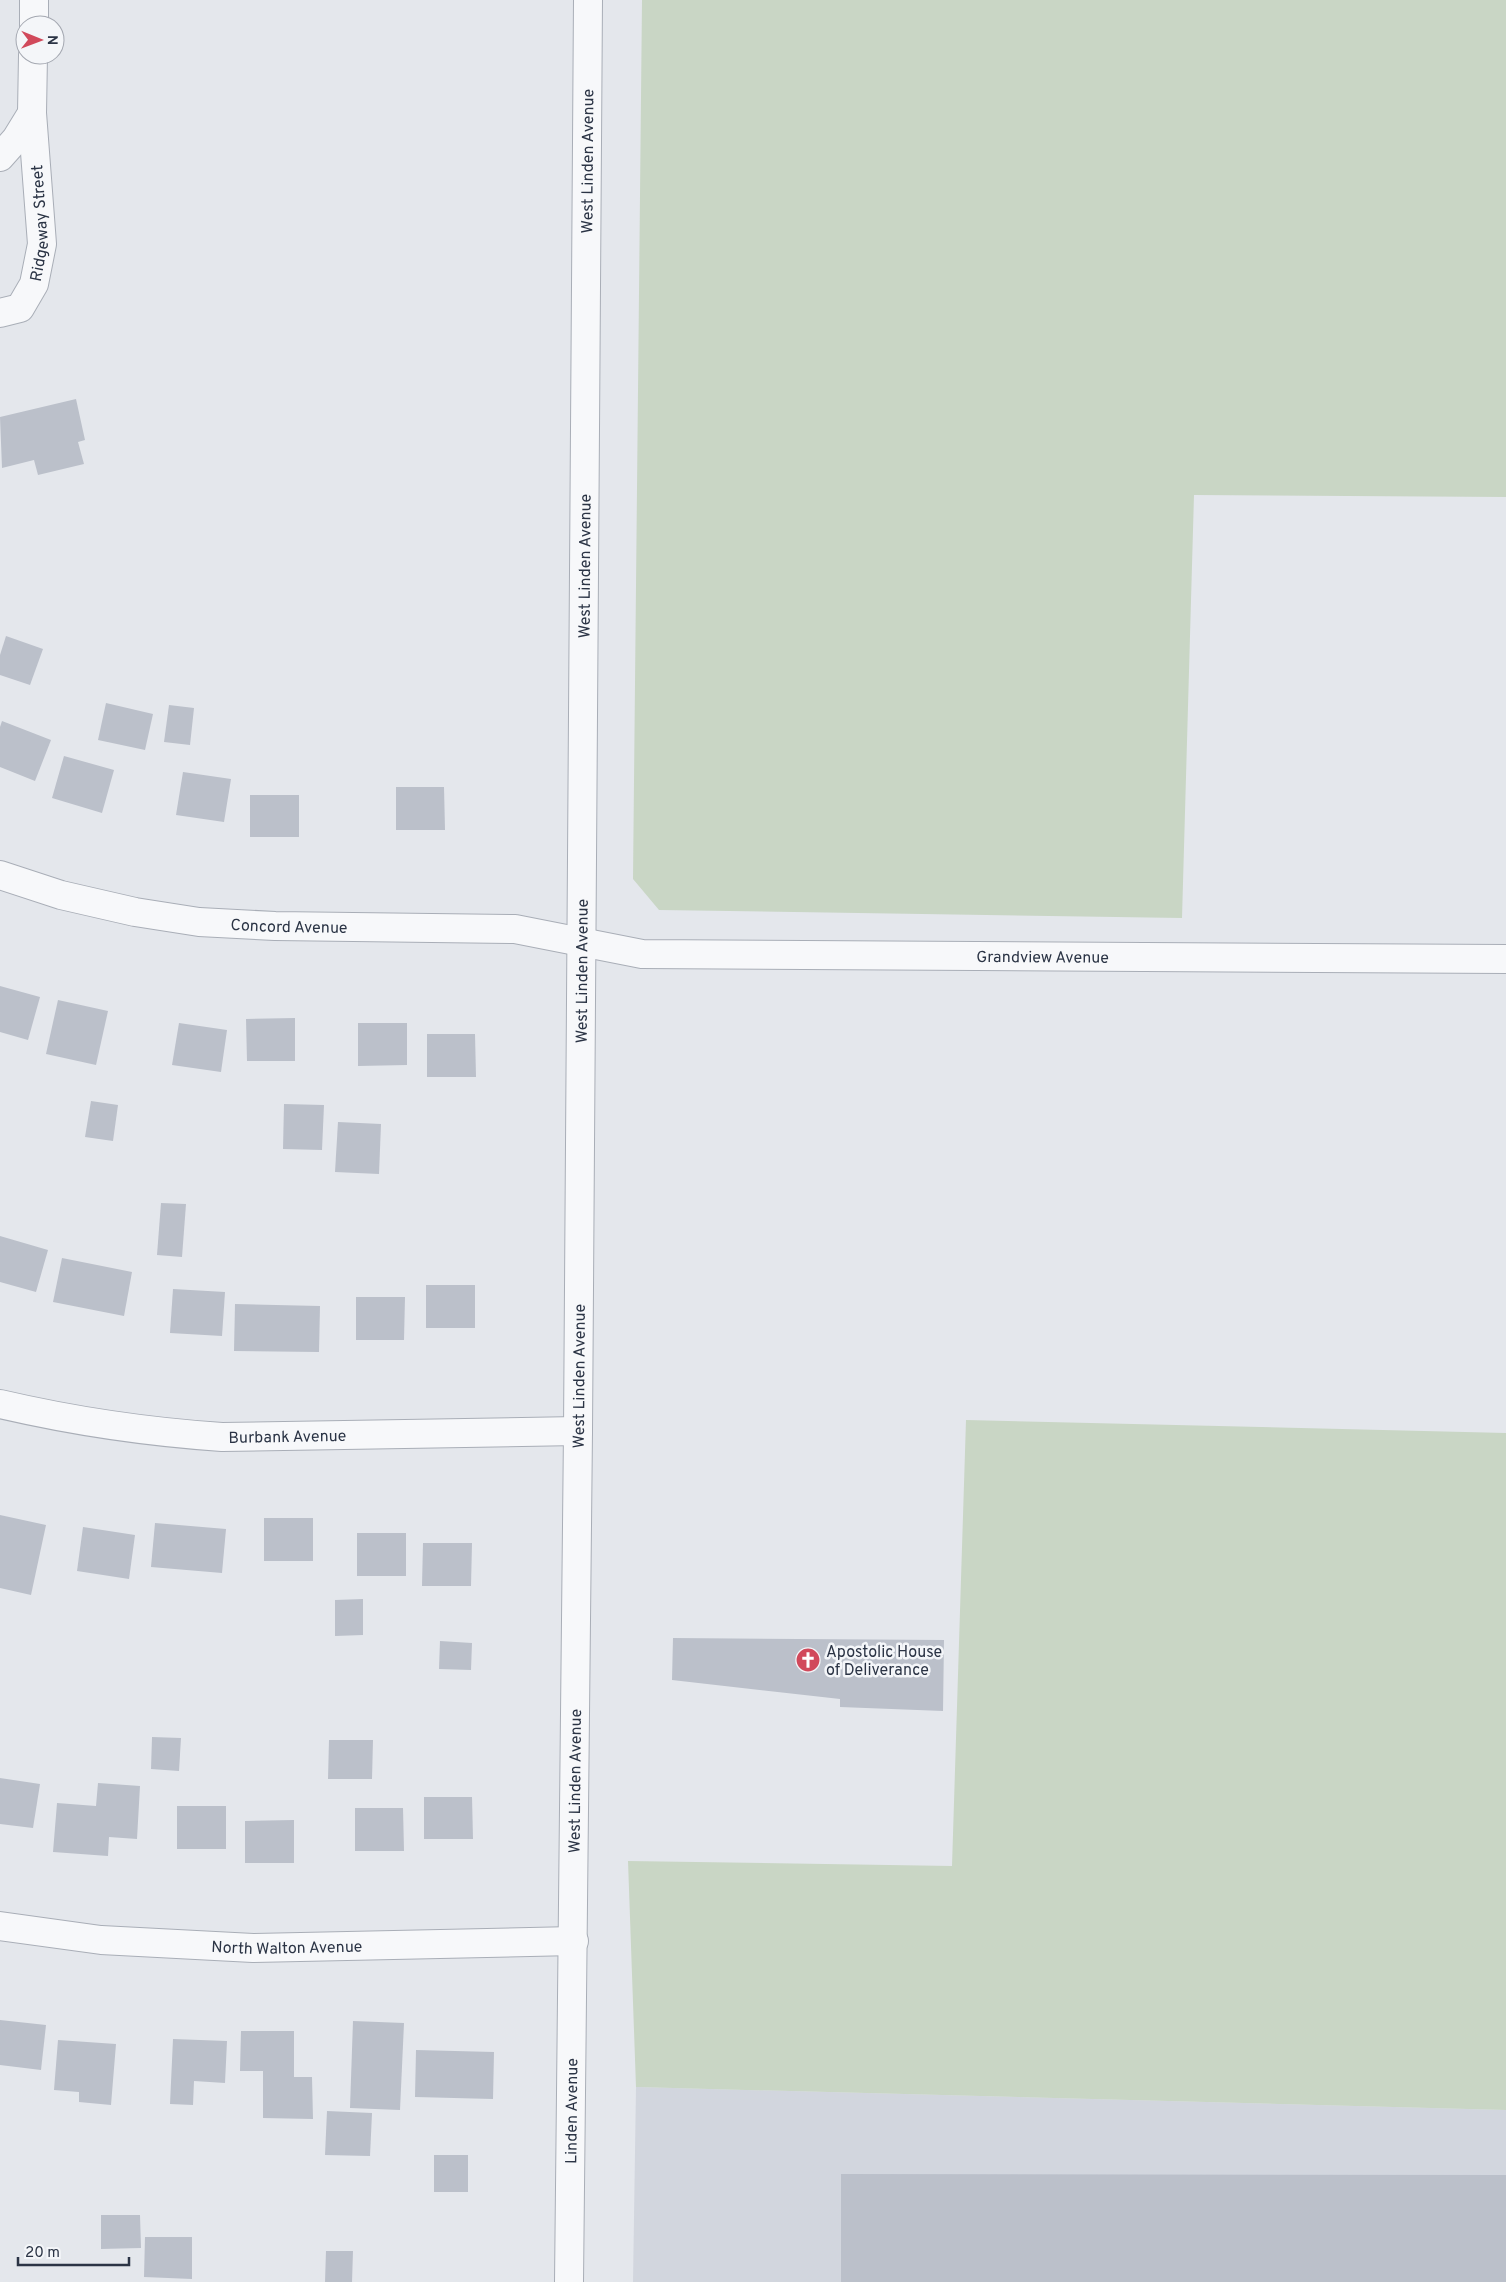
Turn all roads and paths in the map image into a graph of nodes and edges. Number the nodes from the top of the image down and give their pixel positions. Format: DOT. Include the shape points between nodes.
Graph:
graph roads {
  1 [pos="34,0"];
  2 [pos="588,0"];
  3 [pos="34,15"];
  4 [pos="33,65"];
  5 [pos="32,113"];
  6 [pos="0,157"];
  7 [pos="0,313"];
  8 [pos="0,875"];
  9 [pos="582,942"];
  10 [pos="1506,959"];
  11 [pos="0,1404"];
  12 [pos="578,1431"];
  13 [pos="0,1926"];
  14 [pos="574,1941"];
  15 [pos="569,2282"];
  1 -- 3 [label="street"];
  2 -- 9 [label="street, West Linden Avenue"];
  4 -- 5 [label="street, Ridgeway Street"];
  5 -- 6 [label="street, Ridgeway Street"];
  5 -- 7 [label="street, Ridgeway Street" via="42,244 34,284 20,308"];
  8 -- 9 [label="street, Concord Avenue" via="61,895 199,922 515,929"];
  9 -- 10 [label="street, Grandview Avenue" via="642,954"];
  9 -- 12 [label="street, West Linden Avenue"];
  11 -- 12 [label="street, Burbank Avenue" via="36,1413 165,1433 222,1437"];
  12 -- 14 [label="street, West Linden Avenue"];
  13 -- 14 [label="street, North Walton Avenue" via="101,1940 253,1948"];
  14 -- 15 [label="street, Linden Avenue"];
}
